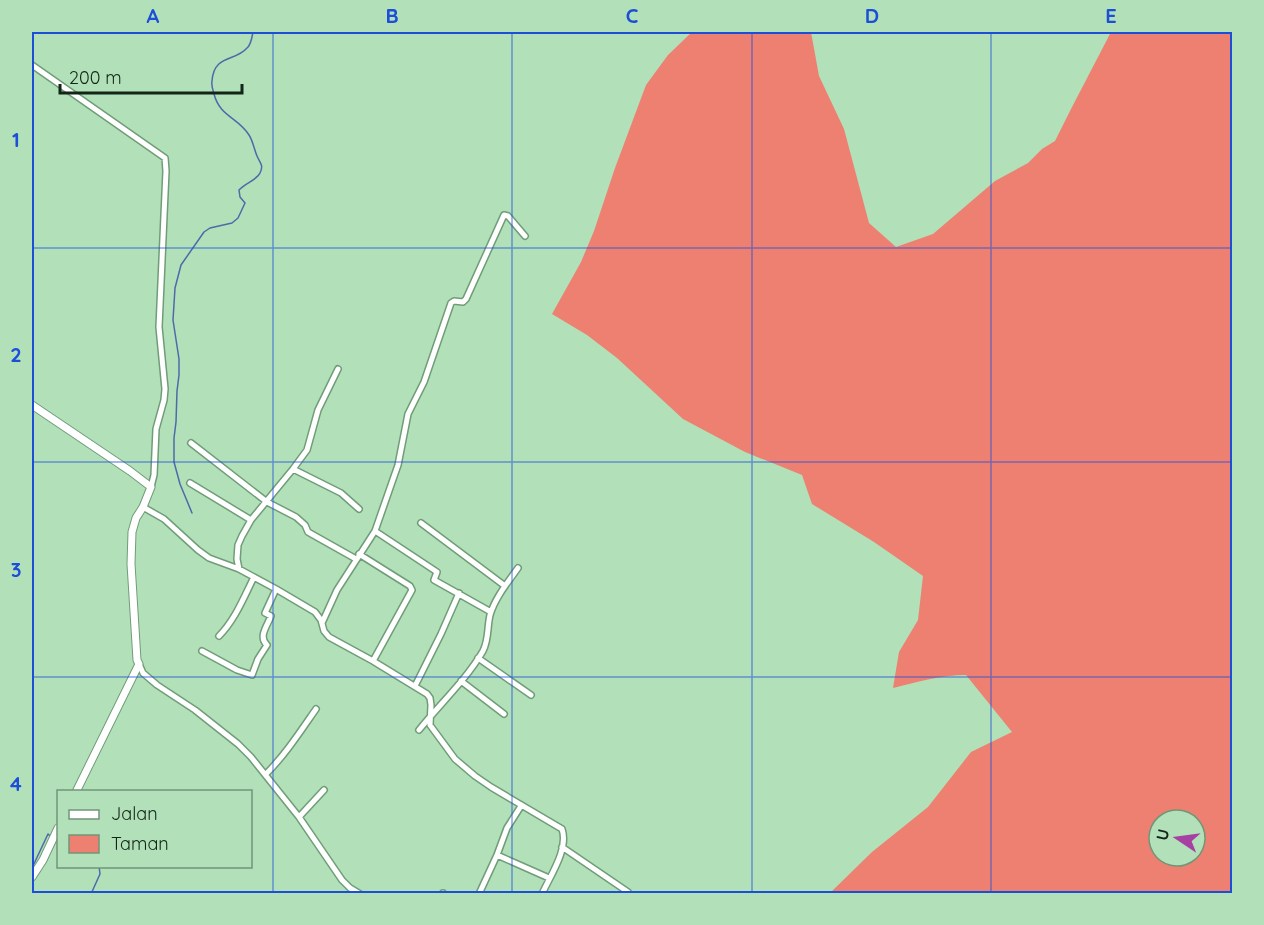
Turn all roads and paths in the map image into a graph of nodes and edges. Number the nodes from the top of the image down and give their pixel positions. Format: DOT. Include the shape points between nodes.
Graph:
graph roads {
  1 [pos="32,65"];
  2 [pos="525,236"];
  3 [pos="338,369"];
  4 [pos="32,405"];
  5 [pos="191,443"];
  6 [pos="293,469"];
  7 [pos="190,483"];
  8 [pos="151,487"];
  9 [pos="267,502"];
  10 [pos="143,507"];
  11 [pos="359,509"];
  12 [pos="251,520"];
  13 [pos="421,523"];
  14 [pos="375,531"];
  15 [pos="358,557"];
  16 [pos="518,568"];
  17 [pos="238,569"];
  18 [pos="254,577"];
  19 [pos="505,586"];
  20 [pos="276,589"];
  21 [pos="459,594"];
  22 [pos="491,612"];
  23 [pos="322,623"];
  24 [pos="219,636"];
  25 [pos="202,651"];
  26 [pos="478,658"];
  27 [pos="374,661"];
  28 [pos="139,664"];
  29 [pos="461,681"];
  30 [pos="415,686"];
  31 [pos="531,695"];
  32 [pos="316,709"];
  33 [pos="504,714"];
  34 [pos="431,715"];
  35 [pos="419,730"];
  36 [pos="266,774"];
  37 [pos="77,790"];
  38 [pos="324,790"];
  39 [pos="521,806"];
  40 [pos="299,817"];
  41 [pos="57,830"];
  42 [pos="562,847"];
  43 [pos="497,855"];
  44 [pos="32,877"];
  45 [pos="549,878"];
  46 [pos="628,892"];
  47 [pos="360,894"];
  48 [pos="479,894"];
  49 [pos="542,894"];
  1 -- 8 [label="street" via="166,162 159,327 165,389 156,429"];
  2 -- 14 [label="street" via="504,215 466,299 451,303 424,382 408,414 398,465"];
  3 -- 6 [label="street" via="318,410 307,450"];
  4 -- 8 [label="street"];
  5 -- 9 [label="street"];
  6 -- 9 [label="street"];
  6 -- 11 [label="street" via="341,493"];
  7 -- 12 [label="street"];
  8 -- 10 [label="street"];
  9 -- 12 [label="street"];
  9 -- 15 [label="street" via="296,517 308,532"];
  10 -- 17 [label="street" via="164,519 209,558"];
  10 -- 28 [label="street" via="132,532 131,564"];
  12 -- 17 [label="street" via="238,544"];
  13 -- 19 [label="street"];
  14 -- 15 [label="street"];
  14 -- 21 [label="street" via="437,572 434,580"];
  15 -- 23 [label="street"];
  15 -- 27 [label="street" via="410,586 413,594"];
  16 -- 19 [label="street"];
  17 -- 18 [label="street"];
  18 -- 20 [label="street"];
  18 -- 24 [label="street" via="235,615"];
  19 -- 22 [label="street"];
  20 -- 23 [label="street" via="315,612"];
  20 -- 25 [label="street" via="265,613 271,616 262,637 267,645 252,675"];
  21 -- 22 [label="street"];
  21 -- 30 [label="street"];
  22 -- 26 [label="street" via="487,642"];
  23 -- 27 [label="street" via="329,637"];
  26 -- 29 [label="street"];
  26 -- 31 [label="street"];
  27 -- 30 [label="street"];
  28 -- 36 [label="street" via="157,686 238,744"];
  28 -- 37 [label="street"];
  29 -- 33 [label="street"];
  29 -- 34 [label="street"];
  30 -- 34 [label="street" via="430,698"];
  32 -- 36 [label="street"];
  34 -- 35 [label="street"];
  34 -- 39 [label="street" via="432,728 455,759"];
  36 -- 40 [label="street"];
  38 -- 40 [label="street"];
  39 -- 42 [label="street" via="562,830"];
  39 -- 43 [label="street"];
  40 -- 47 [label="street" via="342,880"];
  41 -- 44 [label="street"];
  42 -- 45 [label="street"];
  42 -- 46 [label="street"];
  43 -- 45 [label="street"];
  43 -- 48 [label="street"];
  45 -- 49 [label="street"];
}
